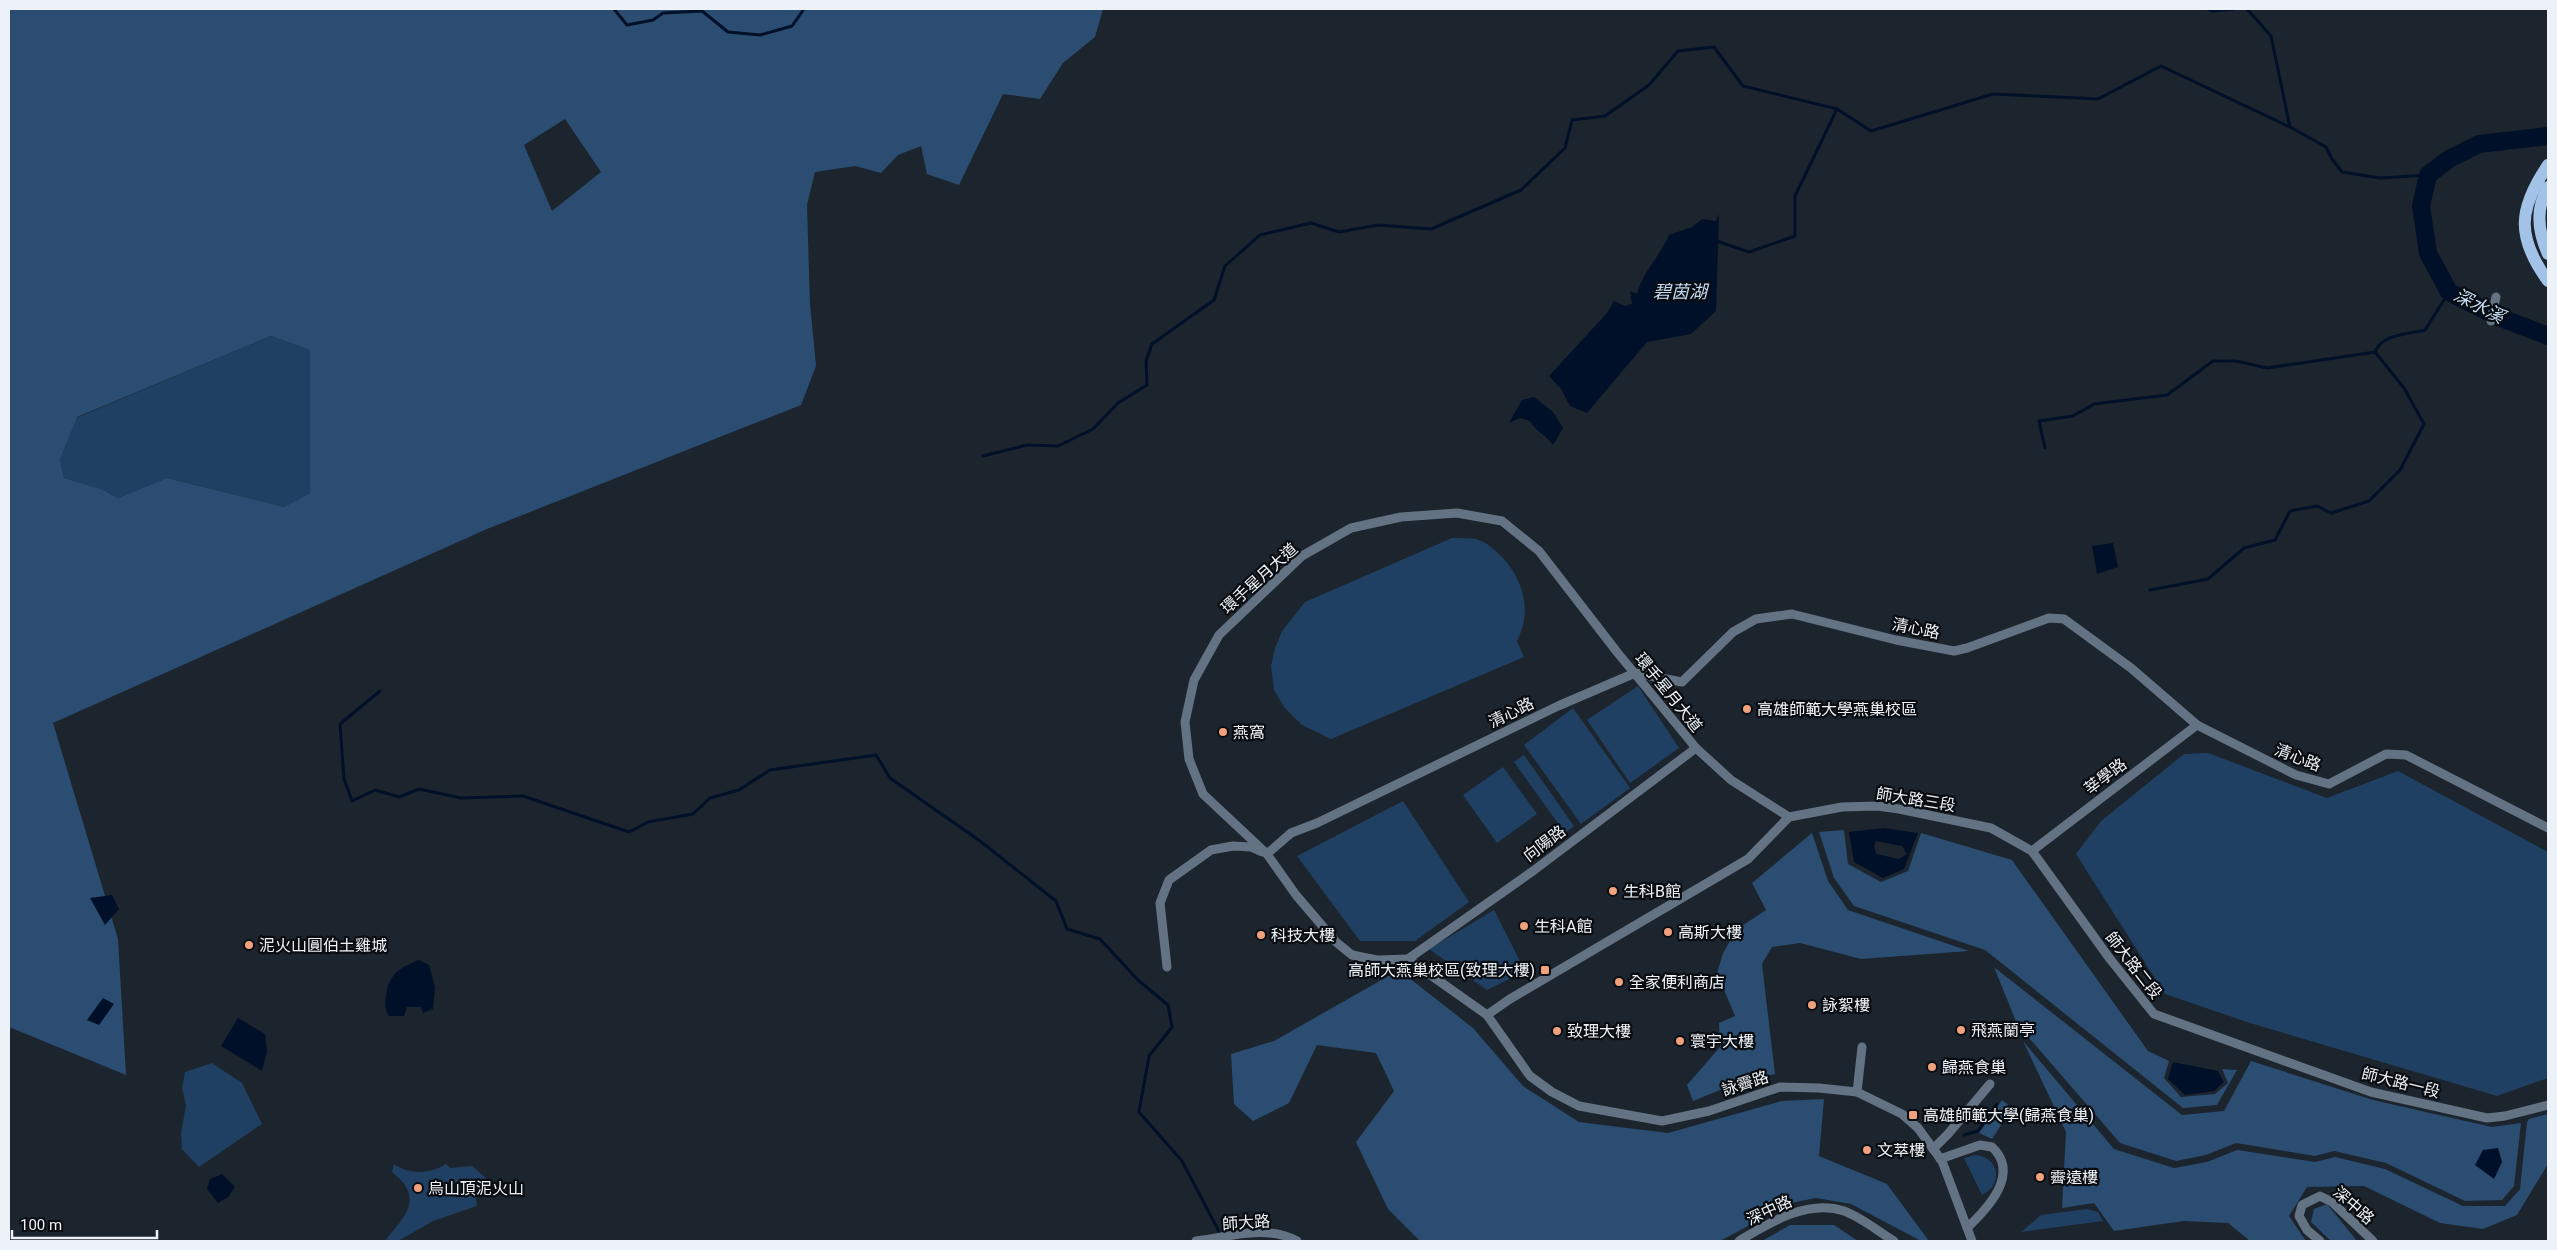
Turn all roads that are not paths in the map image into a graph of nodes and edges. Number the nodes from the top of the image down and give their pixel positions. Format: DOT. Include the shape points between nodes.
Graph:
graph roads {
  1 [pos="2548,165"];
  2 [pos="2548,187"];
  3 [pos="2548,254"];
  4 [pos="2548,282"];
  5 [pos="2496,297"];
  6 [pos="2491,321"];
  7 [pos="1635,673"];
  8 [pos="2197,724"];
  9 [pos="1696,748"];
  10 [pos="1789,816"];
  11 [pos="2548,828"];
  12 [pos="2032,851"];
  13 [pos="1267,854"];
  14 [pos="1408,959"];
  15 [pos="1168,967"];
  16 [pos="1487,1015"];
  17 [pos="1862,1047"];
  18 [pos="2250,1050"];
  19 [pos="1990,1084"];
  20 [pos="1857,1092"];
  21 [pos="2548,1105"];
  22 [pos="1933,1148"];
  23 [pos="1940,1159"];
  24 [pos="1967,1228"];
  25 [pos="1196,1241"];
  26 [pos="1297,1241"];
  27 [pos="1739,1241"];
  28 [pos="1894,1241"];
  29 [pos="1972,1241"];
  30 [pos="2320,1241"];
  31 [pos="2373,1241"];
  1 -- 4 [label="main road" via="2531,194 2525,210 2524,227 2533,256"];
  2 -- 3 [label="main road" via="2542,197 2538,222"];
  5 -- 6 [label="street"];
  7 -- 8 [label="street, 清心路" via="1682,682 1733,632 1756,619 1792,614 1954,651 2049,618 2064,620 2097,643"];
  7 -- 9 [label="street, 環手星月大道"];
  7 -- 13 [label="street, 清心路" via="1558,706 1291,833"];
  7 -- 13 [label="street, 環手星月大道" via="1539,551 1502,521 1457,514 1401,517 1351,528 1302,556 1219,635 1194,680 1185,722 1189,759 1203,794"];
  8 -- 11 [label="street, 清心路" via="2296,775 2329,784 2386,754 2406,755"];
  8 -- 12 [label="street, 莘學路"];
  9 -- 10 [label="street, 環手星月大道" via="1731,780"];
  9 -- 14 [label="street, 向陽路" via="1533,871"];
  10 -- 12 [label="street, 師大路三段" via="1842,807 1899,809 1991,828"];
  10 -- 16 [label="street" via="1748,859"];
  12 -- 18 [label="street, 師大路二段" via="2154,1014"];
  13 -- 14 [label="street, 環手星月大道" via="1296,895 1336,942 1352,955 1377,960"];
  13 -- 15 [label="street" via="1251,847 1211,850 1169,880 1160,903"];
  14 -- 16 [label="street"];
  16 -- 20 [label="street, 詠霽路" via="1530,1076 1579,1106 1662,1121 1709,1111 1780,1087"];
  17 -- 20 [label="street"];
  18 -- 21 [label="street, 師大路一段" via="2371,1092 2487,1118"];
  19 -- 22 [label="street"];
  20 -- 22 [label="street, 詠霽路" via="1902,1114"];
  22 -- 23 [label="street, 詠霽路"];
  23 -- 24 [label="street, 詠霽路" via="1960,1203"];
  23 -- 24 [label="street" via="1980,1145 1992,1147 2001,1163 2001,1184 1991,1205"];
  24 -- 29 [label="street, 詠霽路"];
  25 -- 26 [label="street, 師大路" via="1266,1232"];
  27 -- 28 [label="street, 深中路" via="1792,1213 1821,1208 1844,1211"];
  30 -- 31 [label="street, 深中路" via="2307,1230 2299,1216 2302,1205 2320,1196 2332,1202"];
}
